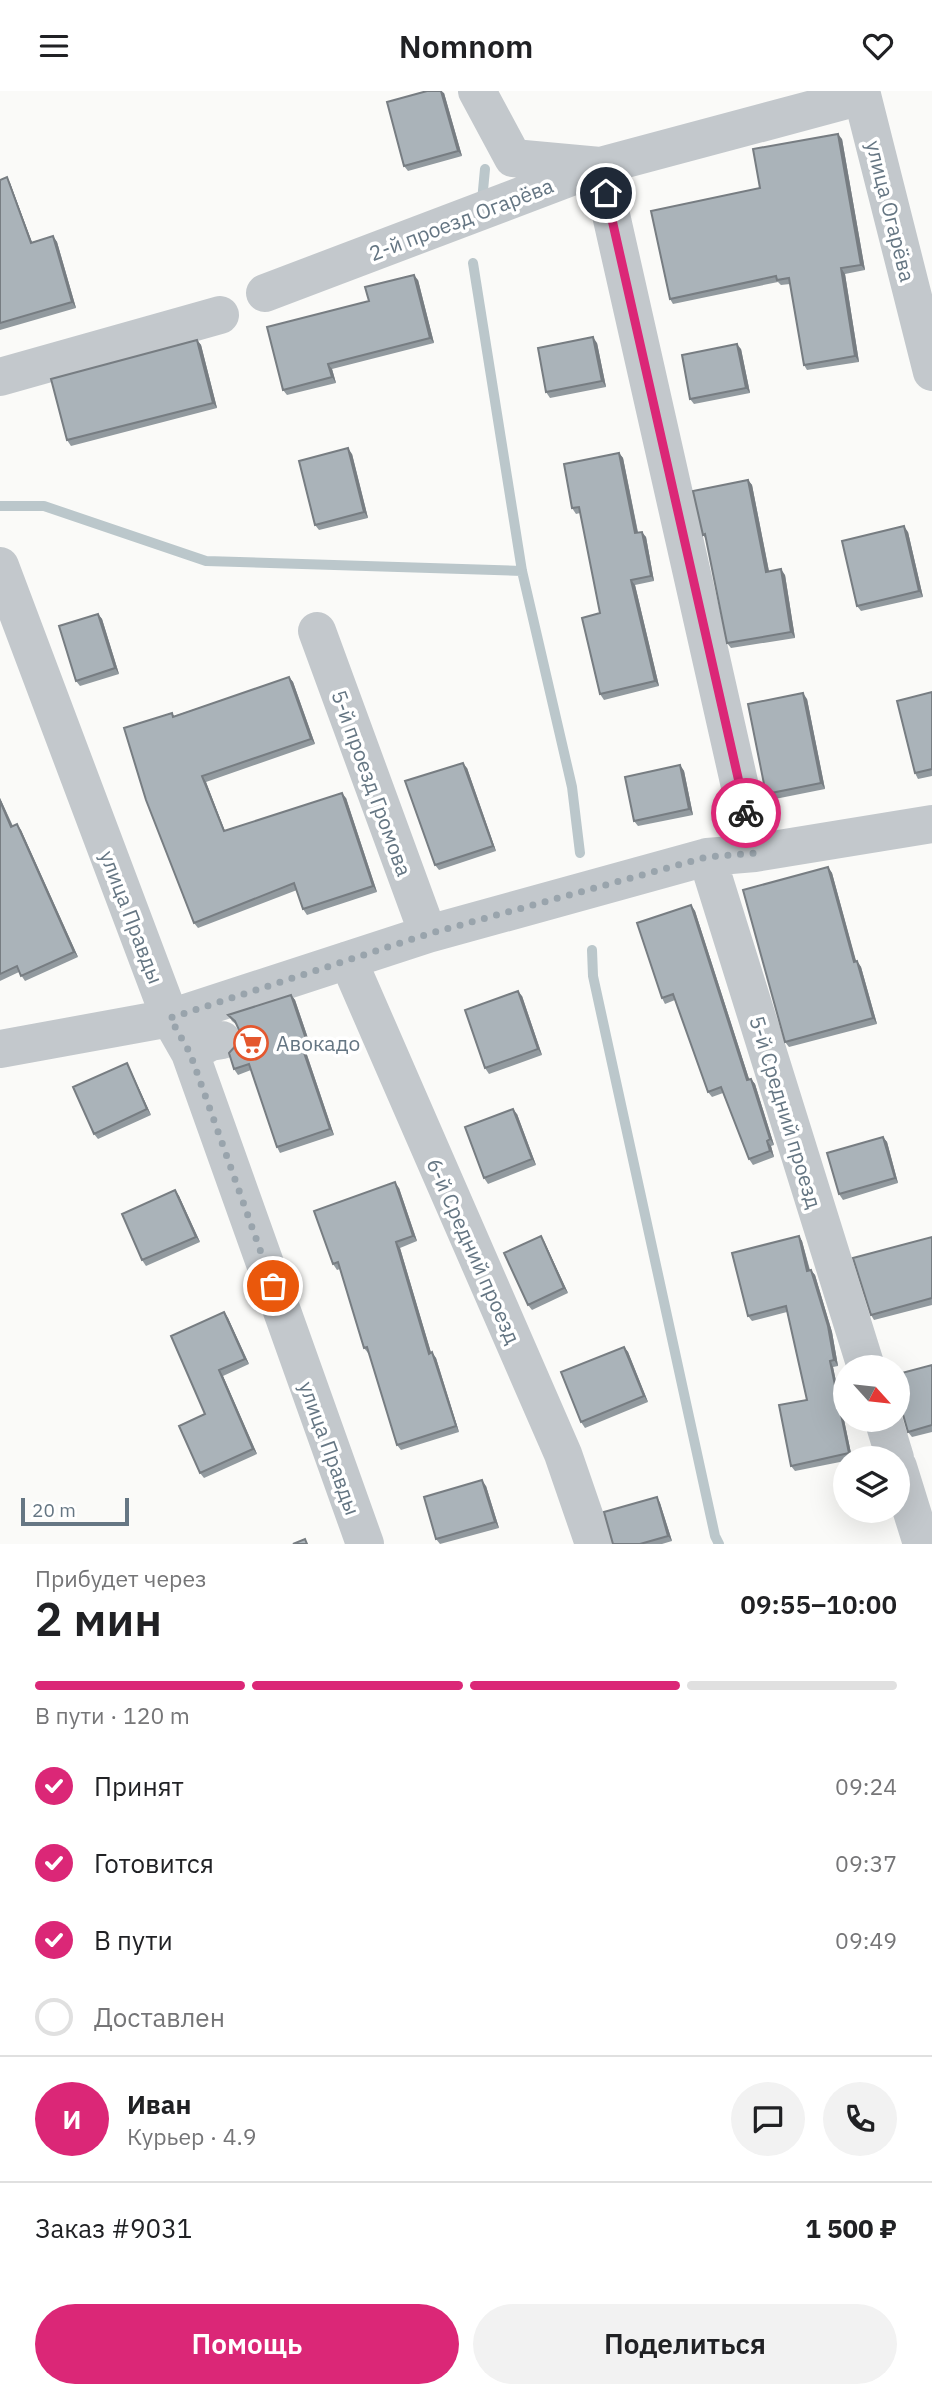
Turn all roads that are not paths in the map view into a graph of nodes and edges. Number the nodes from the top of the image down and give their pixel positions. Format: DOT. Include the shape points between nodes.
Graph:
graph roads {
  1 [pos="477,91"];
  2 [pos="861,93"];
  3 [pos="600,166"];
  4 [pos="265,293"];
  5 [pos="219,315"];
  6 [pos="932,372"];
  7 [pos="0,377"];
  8 [pos="0,566"];
  9 [pos="317,631"];
  10 [pos="932,824"];
  11 [pos="755,853"];
  12 [pos="707,857"];
  13 [pos="428,934"];
  14 [pos="348,960"];
  15 [pos="170,1018"];
  16 [pos="0,1049"];
  17 [pos="862,1355"];
  18 [pos="910,1506"];
  19 [pos="365,1544"];
  20 [pos="594,1544"];
  21 [pos="922,1544"];
  1 -- 3 [label="street" via="513,158"];
  2 -- 3 [label="street, 2-й проезд Огарёва"];
  2 -- 6 [label="street, улица Огарёва"];
  3 -- 4 [label="street, 2-й проезд Огарёва"];
  3 -- 11 [label="street"];
  5 -- 7 [label="street"];
  8 -- 15 [label="street, улица Правды"];
  9 -- 13 [label="street, 5-й проезд Громова"];
  10 -- 11 [label="street"];
  11 -- 12 [label="street"];
  12 -- 13 [label="street"];
  12 -- 17 [label="street, 5-й Средний проезд"];
  13 -- 14 [label="street"];
  14 -- 15 [label="street"];
  14 -- 20 [label="street, 6-й Средний проезд" via="563,1454"];
  15 -- 16 [label="street"];
  15 -- 19 [label="street, улица Правды" via="206,1046"];
  18 -- 21 [label="street"];
}
